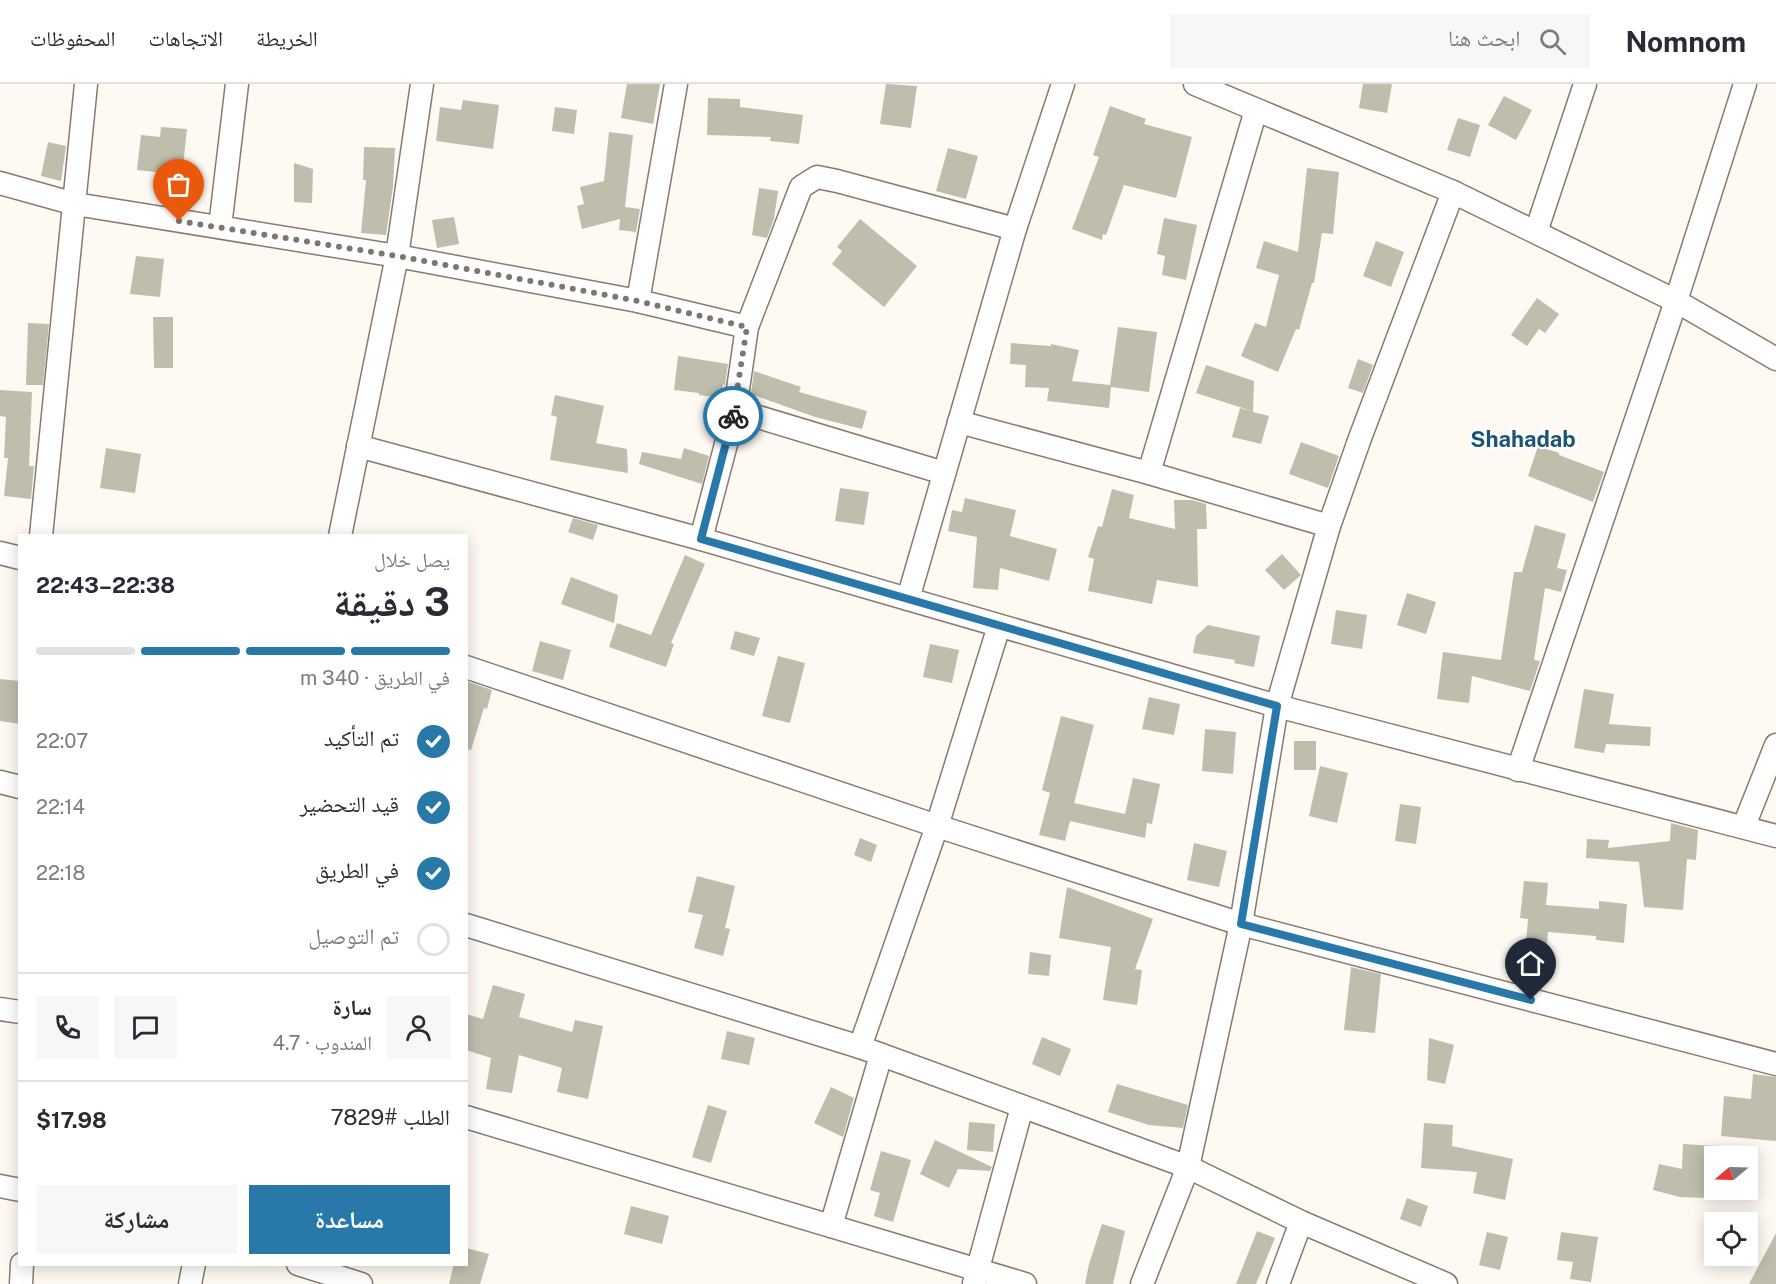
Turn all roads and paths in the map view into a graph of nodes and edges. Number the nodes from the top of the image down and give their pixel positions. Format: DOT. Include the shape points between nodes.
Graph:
graph roads {
  1 [pos="86,84"];
  2 [pos="237,84"];
  3 [pos="422,84"];
  4 [pos="676,84"];
  5 [pos="1063,84"];
  6 [pos="1195,84"];
  7 [pos="1585,84"];
  8 [pos="1745,84"];
  9 [pos="1256,110"];
  10 [pos="0,183"];
  11 [pos="1453,192"];
  12 [pos="75,204"];
  13 [pos="220,227"];
  14 [pos="1016,229"];
  15 [pos="1536,232"];
  16 [pos="397,256"];
  17 [pos="638,301"];
  18 [pos="1676,301"];
  19 [pos="747,327"];
  20 [pos="1776,359"];
  21 [pos="735,410"];
  22 [pos="959,422"];
  23 [pos="358,446"];
  24 [pos="1149,472"];
  25 [pos="944,473"];
  26 [pos="1329,526"];
  27 [pos="41,534"];
  28 [pos="340,534"];
  29 [pos="701,539"];
  30 [pos="0,553"];
  31 [pos="18,558"];
  32 [pos="908,599"];
  33 [pos="999,626"];
  34 [pos="468,668"];
  35 [pos="1277,706"];
  36 [pos="1776,745"];
  37 [pos="1518,770"];
  38 [pos="0,782"];
  39 [pos="18,786"];
  40 [pos="937,826"];
  41 [pos="1744,826"];
  42 [pos="1776,836"];
  43 [pos="1241,924"];
  44 [pos="468,927"];
  45 [pos="0,1009"];
  46 [pos="18,1012"];
  47 [pos="860,1047"];
  48 [pos="881,1055"];
  49 [pos="1776,1064"];
  50 [pos="1022,1107"];
  51 [pos="468,1118"];
  52 [pos="1188,1167"];
  53 [pos="0,1186"];
  54 [pos="18,1190"];
  55 [pos="1301,1222"];
  56 [pos="831,1226"];
  57 [pos="22,1266"];
  58 [pos="194,1266"];
  59 [pos="304,1266"];
  60 [pos="976,1277"];
  61 [pos="21,1284"];
  62 [pos="190,1284"];
  63 [pos="361,1284"];
  64 [pos="1025,1284"];
  65 [pos="1142,1284"];
  66 [pos="1278,1284"];
  67 [pos="1446,1284"];
  1 -- 12 [label="street"];
  2 -- 13 [label="street"];
  3 -- 16 [label="street"];
  4 -- 17 [label="street"];
  5 -- 14 [label="street"];
  6 -- 9 [label="street"];
  7 -- 15 [label="street"];
  8 -- 18 [label="street"];
  9 -- 11 [label="street"];
  9 -- 24 [label="street"];
  10 -- 12 [label="street"];
  11 -- 15 [label="street"];
  11 -- 26 [label="street"];
  12 -- 13 [label="street"];
  12 -- 27 [label="street"];
  13 -- 16 [label="street"];
  14 -- 19 [label="street" via="817,177 801,187"];
  14 -- 22 [label="street"];
  15 -- 18 [label="street"];
  16 -- 17 [label="street"];
  16 -- 23 [label="street"];
  17 -- 19 [label="street"];
  18 -- 20 [label="street"];
  18 -- 37 [label="street"];
  19 -- 21 [label="street"];
  21 -- 25 [label="street"];
  21 -- 29 [label="street"];
  22 -- 24 [label="street"];
  22 -- 25 [label="street"];
  23 -- 28 [label="street"];
  23 -- 29 [label="street"];
  24 -- 26 [label="street"];
  25 -- 32 [label="street"];
  26 -- 35 [label="street"];
  29 -- 32 [label="street"];
  30 -- 31 [label="street"];
  32 -- 33 [label="street"];
  33 -- 35 [label="street"];
  33 -- 40 [label="street"];
  34 -- 40 [label="street"];
  35 -- 37 [label="street"];
  35 -- 43 [label="street"];
  36 -- 41 [label="street"];
  37 -- 41 [label="street"];
  38 -- 39 [label="street"];
  40 -- 43 [label="street"];
  40 -- 47 [label="street"];
  41 -- 42 [label="street"];
  43 -- 49 [label="street"];
  43 -- 52 [label="street"];
  44 -- 47 [label="street"];
  45 -- 46 [label="street"];
  47 -- 48 [label="street"];
  48 -- 50 [label="street"];
  48 -- 56 [label="street"];
  50 -- 52 [label="street"];
  50 -- 60 [label="street"];
  51 -- 56 [label="street"];
  52 -- 55 [label="street"];
  52 -- 65 [label="street"];
  53 -- 54 [label="street"];
  55 -- 66 [label="street"];
  55 -- 67 [label="street"];
  56 -- 60 [label="street"];
  57 -- 61 [label="street"];
  58 -- 62 [label="street"];
  59 -- 63 [label="street"];
  60 -- 64 [label="street"];
}
